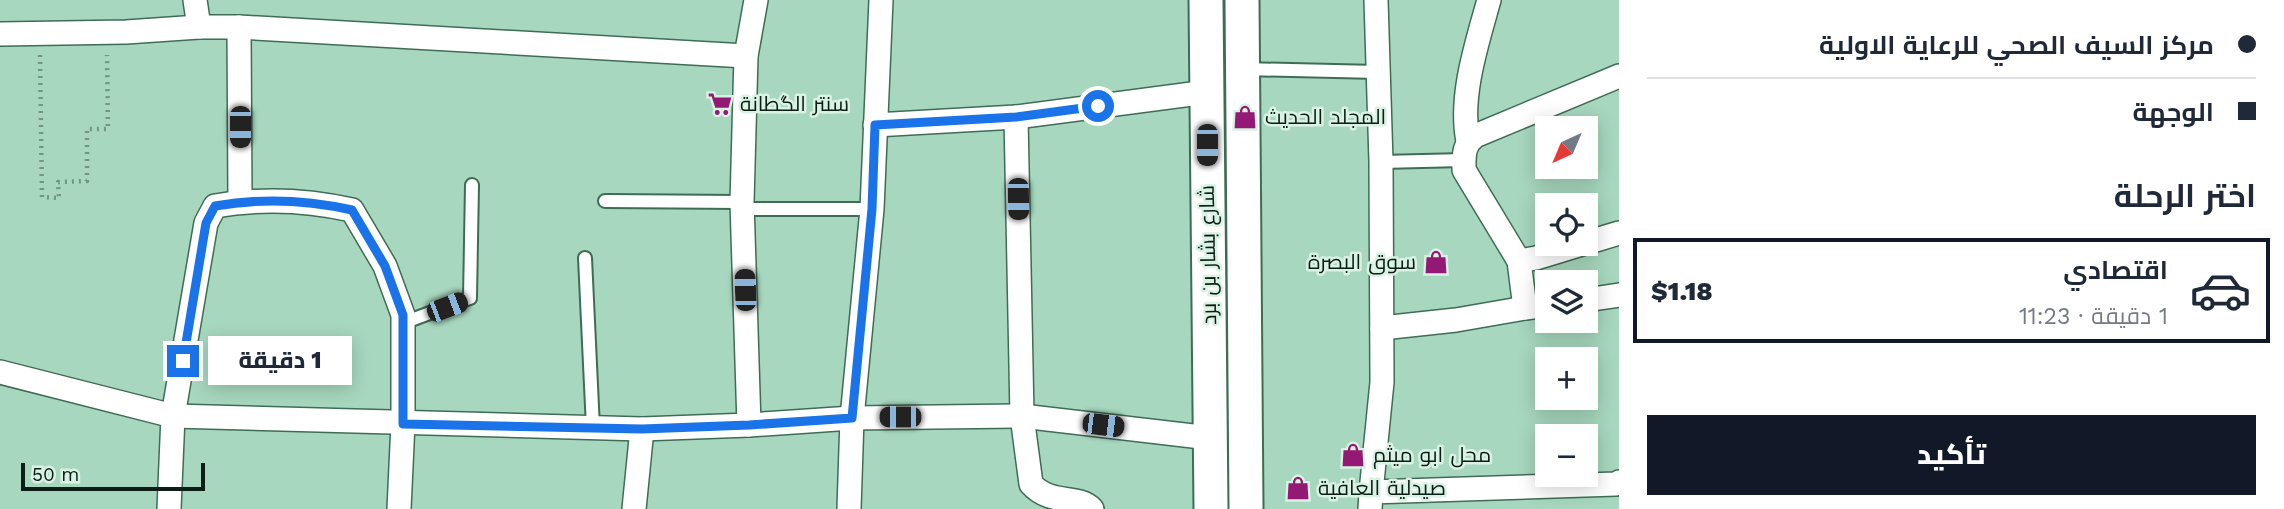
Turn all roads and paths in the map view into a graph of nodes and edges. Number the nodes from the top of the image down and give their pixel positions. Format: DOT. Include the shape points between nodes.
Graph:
graph roads {
  1 [pos="195,0"];
  2 [pos="756,0"];
  3 [pos="881,0"];
  4 [pos="1206,0"];
  5 [pos="1242,0"];
  6 [pos="1376,0"];
  7 [pos="1489,0"];
  8 [pos="199,27"];
  9 [pos="239,27"];
  10 [pos="106,32"];
  11 [pos="40,33"];
  12 [pos="0,34"];
  13 [pos="746,56"];
  14 [pos="1243,69"];
  15 [pos="1378,72"];
  16 [pos="1619,76"];
  17 [pos="1207,92"];
  18 [pos="1016,117"];
  19 [pos="875,125"];
  20 [pos="1466,150"];
  21 [pos="1381,162"];
  22 [pos="472,185"];
  23 [pos="605,201"];
  24 [pos="240,202"];
  25 [pos="742,206"];
  26 [pos="872,209"];
  27 [pos="1619,233"];
  28 [pos="1598,239"];
  29 [pos="1543,256"];
  30 [pos="585,258"];
  31 [pos="1519,261"];
  32 [pos="1619,295"];
  33 [pos="1598,298"];
  34 [pos="1535,304"];
  35 [pos="1535,307"];
  36 [pos="403,323"];
  37 [pos="1382,328"];
  38 [pos="0,372"];
  39 [pos="173,416"];
  40 [pos="1022,416"];
  41 [pos="852,418"];
  42 [pos="403,424"];
  43 [pos="749,425"];
  44 [pos="593,428"];
  45 [pos="642,429"];
  46 [pos="1210,438"];
  47 [pos="1619,482"];
  48 [pos="1371,500"];
  49 [pos="169,509"];
  50 [pos="399,509"];
  51 [pos="634,509"];
  52 [pos="849,509"];
  53 [pos="1092,509"];
  54 [pos="1211,509"];
  55 [pos="1246,509"];
  1 -- 8 [label="street"];
  2 -- 13 [label="street"];
  3 -- 19 [label="street"];
  4 -- 17 [label="main road, شارع بشار بن برد"];
  5 -- 14 [label="main road, شارع بشار بن برد"];
  6 -- 15 [label="street"];
  7 -- 20 [label="street" via="1472,63"];
  8 -- 9 [label="street"];
  8 -- 10 [label="street"];
  9 -- 13 [label="street"];
  9 -- 24 [label="street"];
  10 -- 11 [label="street"];
  10 -- 11 [label="path" via="108,129 87,129 87,181 58,182 59,198 41,197"];
  11 -- 12 [label="street"];
  13 -- 25 [label="street"];
  14 -- 15 [label="lane"];
  14 -- 55 [label="main road, شارع بشار بن برد"];
  15 -- 21 [label="street"];
  16 -- 20 [label="street" via="1475,136"];
  17 -- 18 [label="street"];
  17 -- 46 [label="main road, شارع بشار بن برد"];
  18 -- 19 [label="street"];
  18 -- 40 [label="street"];
  19 -- 26 [label="street"];
  20 -- 21 [label="lane"];
  20 -- 31 [label="street" via="1465,170"];
  21 -- 37 [label="street"];
  22 -- 36 [label="lane" via="470,298"];
  23 -- 25 [label="lane"];
  24 -- 36 [label="street" via="320,203 352,210 385,266"];
  24 -- 39 [label="street" via="215,206 206,223"];
  25 -- 26 [label="lane"];
  25 -- 43 [label="street"];
  26 -- 41 [label="street"];
  27 -- 28 [label="street"];
  29 -- 31 [label="street"];
  30 -- 44 [label="lane"];
  31 -- 34 [label="street"];
  32 -- 33 [label="street"];
  35 -- 37 [label="street"];
  36 -- 42 [label="street"];
  37 -- 48 [label="street"];
  38 -- 39 [label="street"];
  39 -- 42 [label="street"];
  39 -- 49 [label="street"];
  40 -- 41 [label="street"];
  40 -- 46 [label="street"];
  40 -- 53 [label="street" via="1031,484 1051,498 1088,504"];
  41 -- 43 [label="street"];
  41 -- 52 [label="street"];
  42 -- 44 [label="street"];
  42 -- 50 [label="street"];
  43 -- 45 [label="street"];
  44 -- 45 [label="street"];
  45 -- 51 [label="street"];
  46 -- 54 [label="main road, شارع بشار بن برد"];
  47 -- 48 [label="street"];
}
